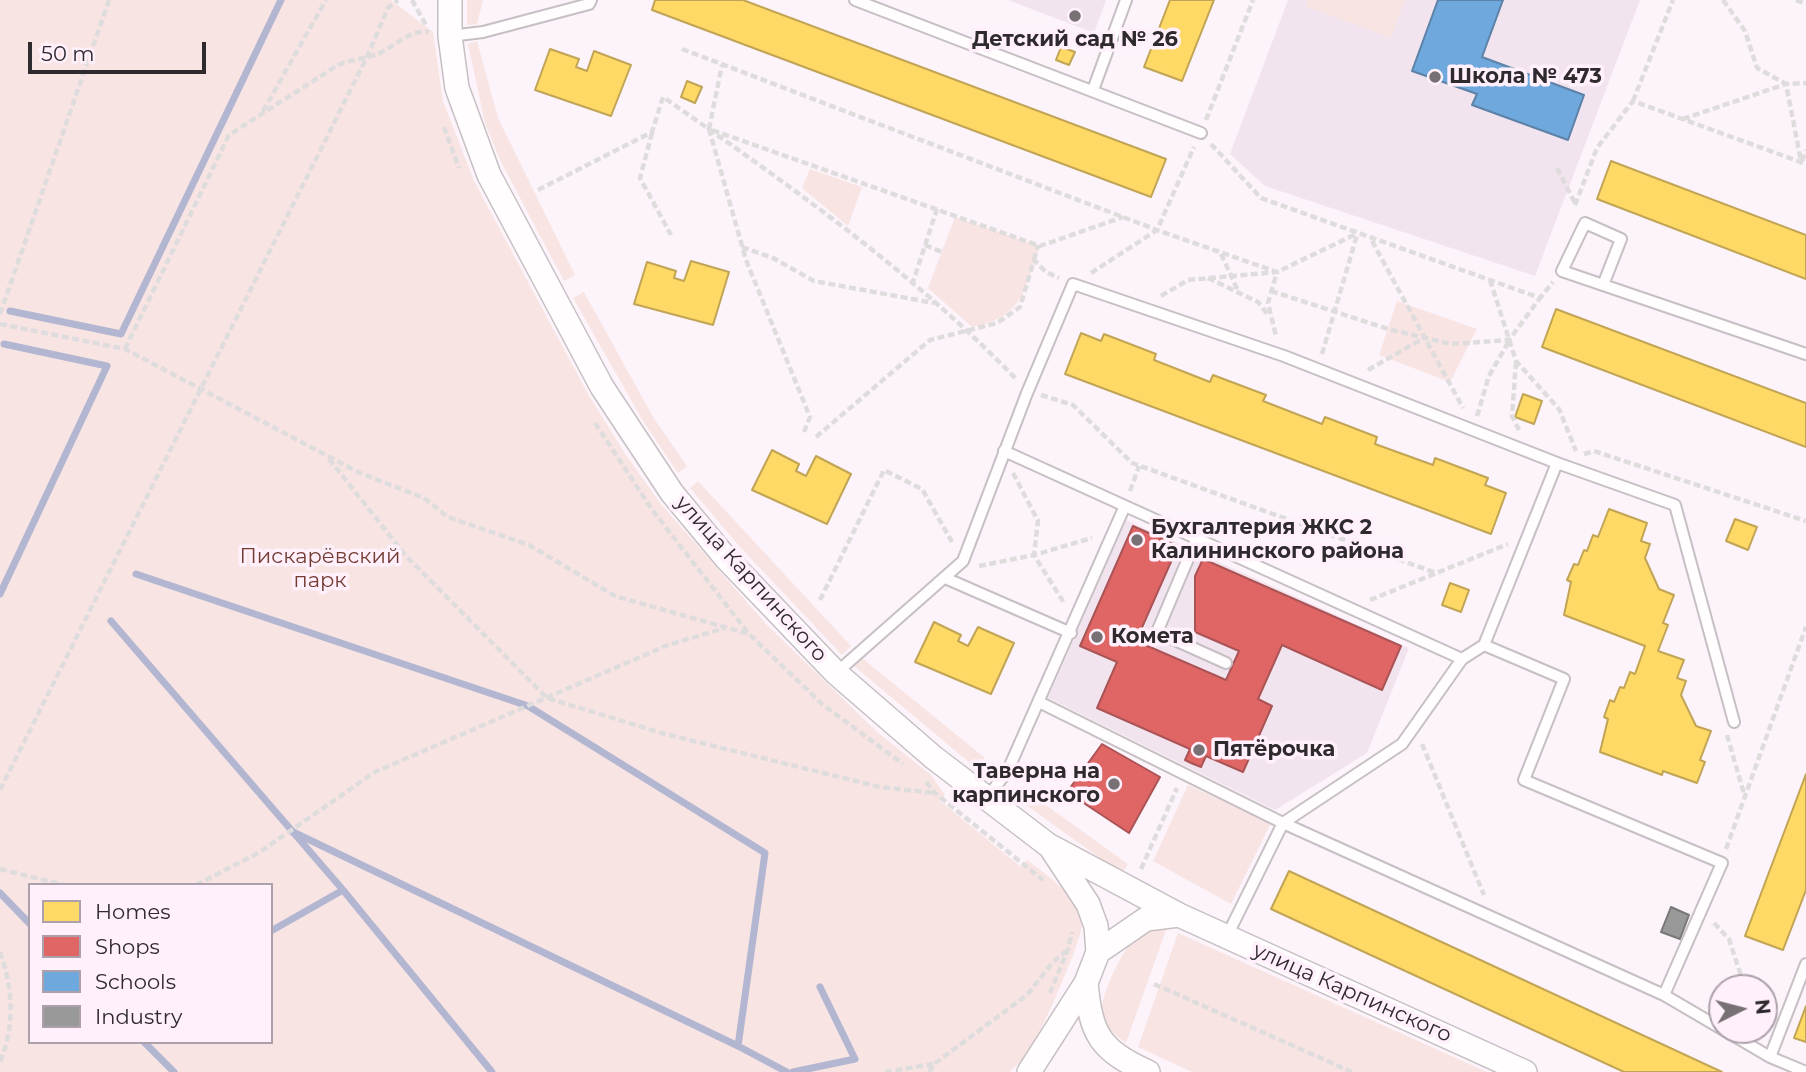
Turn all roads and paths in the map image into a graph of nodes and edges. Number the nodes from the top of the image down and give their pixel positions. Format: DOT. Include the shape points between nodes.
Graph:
graph roads {
  1 [pos="109,0"];
  2 [pos="326,0"];
  3 [pos="398,0"];
  4 [pos="450,0"];
  5 [pos="592,0"];
  6 [pos="855,0"];
  7 [pos="1126,0"];
  8 [pos="1253,0"];
  9 [pos="1673,0"];
  10 [pos="1723,0"];
  11 [pos="1796,0"];
  12 [pos="1806,4"];
  13 [pos="439,33"];
  14 [pos="682,49"];
  15 [pos="367,57"];
  16 [pos="722,65"];
  17 [pos="1806,83"];
  18 [pos="1786,84"];
  19 [pos="1093,89"];
  20 [pos="1633,101"];
  21 [pos="263,112"];
  22 [pos="1682,119"];
  23 [pos="709,129"];
  24 [pos="652,132"];
  25 [pos="1201,133"];
  26 [pos="1806,150"];
  27 [pos="1804,163"];
  28 [pos="1557,168"];
  29 [pos="537,190"];
  30 [pos="1575,205"];
  31 [pos="937,209"];
  32 [pos="1123,217"];
  33 [pos="1584,223"];
  34 [pos="1157,230"];
  35 [pos="1357,234"];
  36 [pos="671,235"];
  37 [pos="1371,240"];
  38 [pos="925,245"];
  39 [pos="1038,245"];
  40 [pos="742,247"];
  41 [pos="942,252"];
  42 [pos="1221,253"];
  43 [pos="1034,260"];
  44 [pos="1562,271"];
  45 [pos="1277,272"];
  46 [pos="1231,276"];
  47 [pos="1207,278"];
  48 [pos="1490,280"];
  49 [pos="1073,284"];
  50 [pos="912,285"];
  51 [pos="1603,285"];
  52 [pos="1271,291"];
  53 [pos="1239,293"];
  54 [pos="1540,298"];
  55 [pos="935,303"];
  56 [pos="1142,308"];
  57 [pos="1335,311"];
  58 [pos="0,314"];
  59 [pos="1269,316"];
  60 [pos="0,324"];
  61 [pos="969,330"];
  62 [pos="1425,338"];
  63 [pos="1509,340"];
  64 [pos="125,349"];
  65 [pos="1806,354"];
  66 [pos="1284,356"];
  67 [pos="1516,361"];
  68 [pos="1318,369"];
  69 [pos="1348,381"];
  70 [pos="200,388"];
  71 [pos="1028,391"];
  72 [pos="1474,428"];
  73 [pos="804,432"];
  74 [pos="816,438"];
  75 [pos="1576,451"];
  76 [pos="1531,452"];
  77 [pos="1004,453"];
  78 [pos="327,456"];
  79 [pos="1557,463"];
  80 [pos="1139,466"];
  81 [pos="1124,508"];
  82 [pos="1806,521"];
  83 [pos="1098,536"];
  84 [pos="1528,536"];
  85 [pos="1196,540"];
  86 [pos="1034,555"];
  87 [pos="964,561"];
  88 [pos="1436,573"];
  89 [pos="949,574"];
  90 [pos="820,600"];
  91 [pos="1349,608"];
  92 [pos="1076,621"];
  93 [pos="726,627"];
  94 [pos="1806,627"];
  95 [pos="1072,633"];
  96 [pos="749,634"];
  97 [pos="1484,646"];
  98 [pos="1462,659"];
  99 [pos="1226,663"];
  100 [pos="836,673"];
  101 [pos="547,698"];
  102 [pos="1039,702"];
  103 [pos="1734,722"];
  104 [pos="1415,727"];
  105 [pos="1184,774"];
  106 [pos="0,790"];
  107 [pos="935,793"];
  108 [pos="987,798"];
  109 [pos="1283,823"];
  110 [pos="1048,845"];
  111 [pos="1722,863"];
  112 [pos="0,869"];
  113 [pos="56,883"];
  114 [pos="201,883"];
  115 [pos="1135,892"];
  116 [pos="1701,910"];
  117 [pos="1179,915"];
  118 [pos="1493,918"];
  119 [pos="1096,926"];
  120 [pos="1227,936"];
  121 [pos="0,952"];
  122 [pos="1098,952"];
  123 [pos="1806,964"];
  124 [pos="1740,974"];
  125 [pos="1086,983"];
  126 [pos="1154,984"];
  127 [pos="1664,995"];
  128 [pos="1708,1020"];
  129 [pos="1748,1044"];
  130 [pos="1770,1057"];
  131 [pos="0,1062"];
  132 [pos="934,1064"];
  133 [pos="885,1072"];
  134 [pos="929,1072"];
  135 [pos="1029,1072"];
  136 [pos="1149,1072"];
  137 [pos="1352,1072"];
  138 [pos="1525,1072"];
  139 [pos="1806,1072"];
  1 -- 58 [label="path"];
  2 -- 21 [label="path"];
  3 -- 15 [label="path" via="388,8"];
  4 -- 13 [label="street, улица Карпинского"];
  5 -- 13 [label="lane" via="483,32"];
  6 -- 19 [label="lane"];
  7 -- 19 [label="lane"];
  8 -- 25 [label="path"];
  9 -- 20 [label="path"];
  10 -- 18 [label="path" via="1745,31 1757,68"];
  11 -- 12 [label="path"];
  13 -- 15 [label="path" via="404,37"];
  13 -- 100 [label="street, улица Карпинского" via="489,175 602,387 652,464 725,557"];
  14 -- 16 [label="path"];
  15 -- 21 [label="path" via="338,65"];
  15 -- 70 [label="path"];
  16 -- 23 [label="path"];
  16 -- 32 [label="path"];
  17 -- 18 [label="path"];
  18 -- 22 [label="path"];
  18 -- 27 [label="path"];
  19 -- 25 [label="lane"];
  20 -- 22 [label="path"];
  20 -- 30 [label="path" via="1597,148"];
  21 -- 64 [label="path" via="229,135"];
  22 -- 27 [label="path"];
  23 -- 24 [label="path" via="663,97"];
  23 -- 31 [label="path"];
  23 -- 40 [label="path"];
  23 -- 50 [label="path" via="780,178"];
  24 -- 29 [label="path"];
  24 -- 36 [label="path" via="640,178"];
  25 -- 34 [label="path"];
  25 -- 35 [label="path" via="1261,198"];
  26 -- 27 [label="path"];
  28 -- 30 [label="path"];
  30 -- 33 [label="path"];
  31 -- 38 [label="path"];
  31 -- 39 [label="path"];
  32 -- 34 [label="path"];
  32 -- 39 [label="path"];
  33 -- 44 [label="lane"];
  33 -- 51 [label="lane" via="1621,239"];
  34 -- 42 [label="path"];
  34 -- 49 [label="path"];
  35 -- 37 [label="path"];
  35 -- 45 [label="path"];
  35 -- 57 [label="path"];
  37 -- 48 [label="path"];
  37 -- 62 [label="path"];
  38 -- 41 [label="path"];
  38 -- 50 [label="path"];
  39 -- 43 [label="path"];
  40 -- 55 [label="path" via="814,281"];
  40 -- 73 [label="path" via="810,417"];
  42 -- 45 [label="path"];
  42 -- 46 [label="path"];
  43 -- 49 [label="path" via="1046,272"];
  43 -- 61 [label="path" via="1020,307 997,323"];
  44 -- 51 [label="lane"];
  44 -- 54 [label="path"];
  45 -- 46 [label="path"];
  45 -- 52 [label="path"];
  46 -- 47 [label="path"];
  46 -- 53 [label="path"];
  47 -- 53 [label="path"];
  47 -- 56 [label="path" via="1188,280"];
  48 -- 54 [label="path"];
  48 -- 63 [label="path"];
  49 -- 56 [label="lane"];
  49 -- 71 [label="lane"];
  50 -- 55 [label="path"];
  51 -- 65 [label="lane"];
  52 -- 57 [label="path"];
  52 -- 59 [label="path"];
  53 -- 59 [label="path" via="1258,302"];
  54 -- 63 [label="path"];
  55 -- 61 [label="path"];
  56 -- 66 [label="lane"];
  57 -- 62 [label="path"];
  57 -- 68 [label="path"];
  59 -- 66 [label="path"];
  60 -- 64 [label="path"];
  61 -- 71 [label="path"];
  61 -- 74 [label="path" via="930,340"];
  62 -- 63 [label="path" via="1450,344"];
  62 -- 69 [label="path"];
  62 -- 72 [label="path"];
  63 -- 67 [label="path"];
  63 -- 72 [label="path" via="1489,376"];
  64 -- 70 [label="path"];
  66 -- 68 [label="lane"];
  67 -- 75 [label="path" via="1559,409"];
  67 -- 76 [label="path" via="1512,416"];
  68 -- 69 [label="lane"];
  69 -- 72 [label="lane"];
  70 -- 78 [label="path"];
  70 -- 106 [label="path"];
  71 -- 77 [label="lane"];
  71 -- 80 [label="path" via="1073,405"];
  72 -- 76 [label="lane"];
  76 -- 79 [label="lane"];
  77 -- 81 [label="lane"];
  77 -- 86 [label="path" via="1038,521"];
  77 -- 87 [label="lane"];
  78 -- 93 [label="path" via="424,498 448,517 529,545 615,596"];
  78 -- 101 [label="path" via="406,556"];
  79 -- 82 [label="path" via="1594,451"];
  79 -- 84 [label="lane"];
  79 -- 103 [label="lane" via="1675,505"];
  80 -- 81 [label="path"];
  80 -- 88 [label="path"];
  81 -- 85 [label="lane"];
  81 -- 92 [label="lane"];
  83 -- 86 [label="path"];
  84 -- 88 [label="path"];
  84 -- 97 [label="lane"];
  85 -- 91 [label="lane"];
  85 -- 99 [label="lane" via="1157,632"];
  86 -- 89 [label="path"];
  86 -- 92 [label="path"];
  87 -- 89 [label="lane"];
  87 -- 90 [label="path" via="922,489 884,470"];
  88 -- 91 [label="path"];
  89 -- 95 [label="lane"];
  89 -- 100 [label="lane"];
  91 -- 98 [label="lane"];
  92 -- 95 [label="lane"];
  93 -- 96 [label="path"];
  93 -- 101 [label="path" via="668,645"];
  94 -- 111 [label="path"];
  95 -- 102 [label="lane"];
  97 -- 98 [label="lane"];
  97 -- 111 [label="lane" via="1564,679 1524,780"];
  98 -- 104 [label="lane"];
  100 -- 108 [label="street, улица Карпинского"];
  101 -- 107 [label="path" via="665,734 880,787"];
  101 -- 114 [label="path" via="375,772 260,852"];
  102 -- 105 [label="lane"];
  102 -- 108 [label="lane" via="1008,770"];
  104 -- 109 [label="lane" via="1402,744"];
  104 -- 118 [label="path"];
  105 -- 109 [label="lane"];
  105 -- 115 [label="path" via="1142,865"];
  108 -- 110 [label="street, улица Карпинского"];
  109 -- 118 [label="lane"];
  109 -- 120 [label="lane"];
  110 -- 115 [label="street, улица Карпинского"];
  110 -- 119 [label="street, улица Карпинского" via="1088,905"];
  111 -- 116 [label="lane"];
  112 -- 113 [label="path"];
  115 -- 117 [label="street, улица Карпинского"];
  116 -- 124 [label="path" via="1729,939"];
  116 -- 127 [label="lane"];
  117 -- 120 [label="street, улица Карпинского"];
  117 -- 122 [label="street" via="1146,919"];
  118 -- 127 [label="lane"];
  119 -- 122 [label="street, улица Карпинского"];
  119 -- 132 [label="path" via="1052,963 1027,995"];
  120 -- 138 [label="street, улица Карпинского"];
  121 -- 131 [label="path" via="11,1012"];
  122 -- 125 [label="street"];
  123 -- 130 [label="lane"];
  125 -- 135 [label="street"];
  125 -- 136 [label="street" via="1094,1030 1104,1046"];
  126 -- 137 [label="path"];
  127 -- 128 [label="lane"];
  129 -- 130 [label="lane"];
  130 -- 139 [label="lane"];
  132 -- 133 [label="path"];
  132 -- 134 [label="path"];
}
